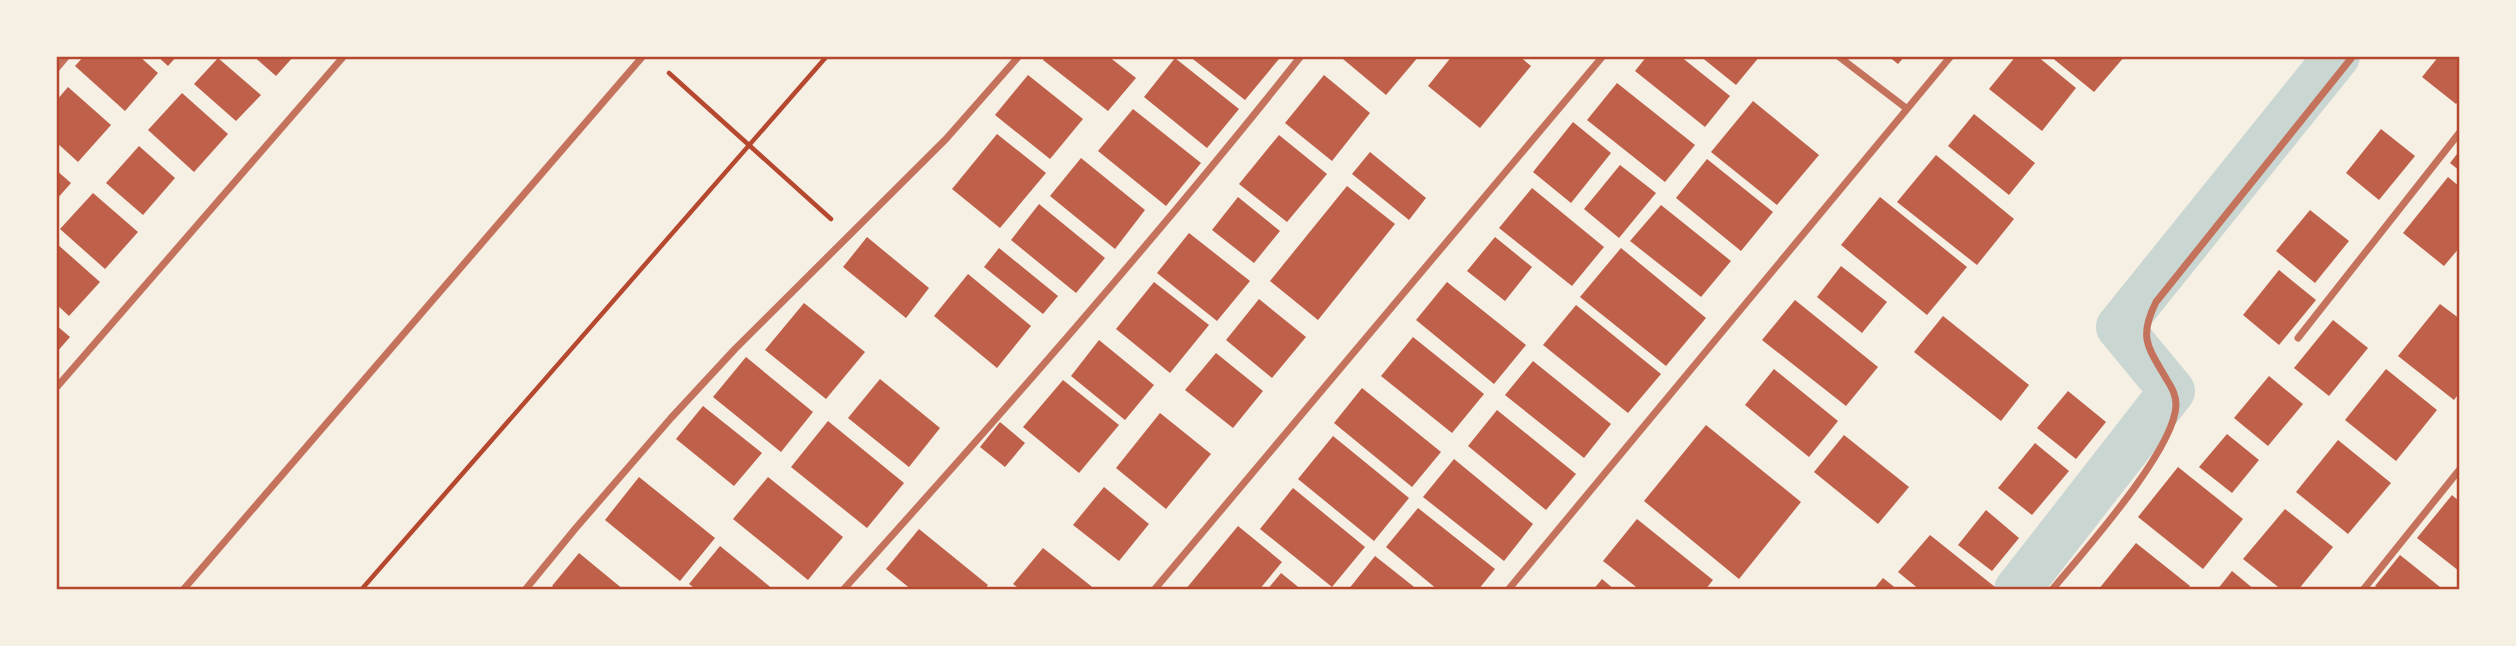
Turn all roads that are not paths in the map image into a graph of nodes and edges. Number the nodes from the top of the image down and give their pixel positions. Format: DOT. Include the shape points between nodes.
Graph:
graph roads {
  1 [pos="67,56"];
  2 [pos="344,56"];
  3 [pos="643,56"];
  4 [pos="1019,56"];
  5 [pos="1301,56"];
  6 [pos="1603,56"];
  7 [pos="1838,56"];
  8 [pos="1951,56"];
  9 [pos="2353,56"];
  10 [pos="56,69"];
  11 [pos="1906,108"];
  12 [pos="2460,132"];
  13 [pos="2298,338"];
  14 [pos="56,388"];
  15 [pos="2460,469"];
  16 [pos="183,590"];
  17 [pos="525,590"];
  18 [pos="843,590"];
  19 [pos="1154,590"];
  20 [pos="1508,590"];
  21 [pos="2052,590"];
  22 [pos="2363,590"];
  1 -- 10 [label="street"];
  2 -- 14 [label="street"];
  3 -- 16 [label="street"];
  4 -- 17 [label="street" via="946,139 671,418"];
  5 -- 18 [label="street" via="1156,236"];
  6 -- 19 [label="street"];
  7 -- 11 [label="street"];
  8 -- 11 [label="street"];
  9 -- 21 [label="street" via="2156,302 2147,320 2146,337 2175,398 2173,423 2128,496"];
  11 -- 20 [label="street"];
  12 -- 13 [label="street"];
  15 -- 22 [label="street"];
}
